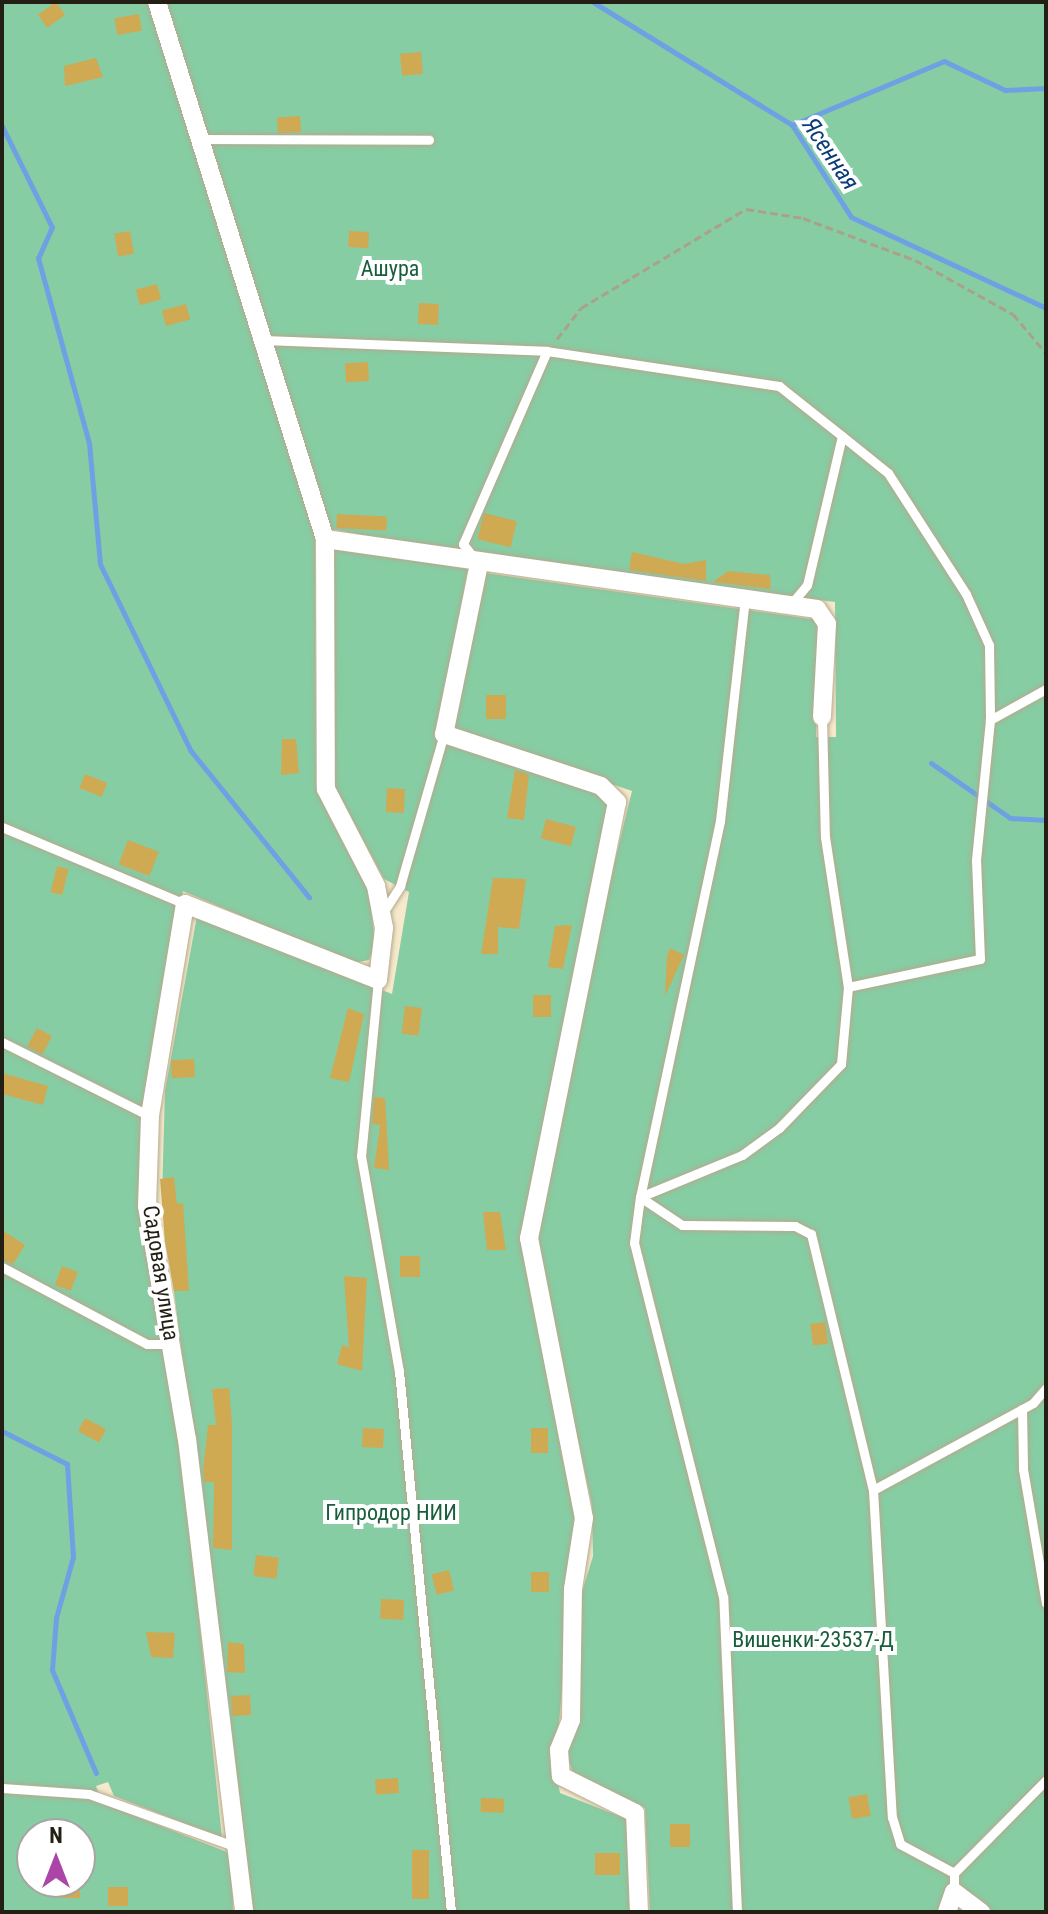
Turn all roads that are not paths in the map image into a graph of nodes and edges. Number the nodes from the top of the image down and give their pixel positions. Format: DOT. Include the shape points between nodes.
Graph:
graph roads {
  1 [pos="157,2"];
  2 [pos="198,139"];
  3 [pos="429,140"];
  4 [pos="259,340"];
  5 [pos="547,351"];
  6 [pos="842,436"];
  7 [pos="325,539"];
  8 [pos="479,564"];
  9 [pos="745,598"];
  10 [pos="791,604"];
  11 [pos="1046,689"];
  12 [pos="822,717"];
  13 [pos="990,720"];
  14 [pos="444,734"];
  15 [pos="2,827"];
  16 [pos="185,904"];
  17 [pos="381,915"];
  18 [pos="378,980"];
  19 [pos="848,987"];
  20 [pos="2,1042"];
  21 [pos="150,1116"];
  22 [pos="640,1197"];
  23 [pos="2,1267"];
  24 [pos="172,1344"];
  25 [pos="1046,1388"];
  26 [pos="1022,1409"];
  27 [pos="873,1490"];
  28 [pos="1046,1603"];
  29 [pos="1046,1780"];
  30 [pos="2,1788"];
  31 [pos="238,1848"];
  32 [pos="954,1873"];
  33 [pos="954,1892"];
  34 [pos="244,1912"];
  35 [pos="451,1912"];
  36 [pos="639,1912"];
  37 [pos="737,1912"];
  38 [pos="947,1912"];
  39 [pos="981,1912"];
  1 -- 2 [label="street"];
  2 -- 3 [label="lane"];
  2 -- 4 [label="street"];
  4 -- 5 [label="lane"];
  4 -- 7 [label="street"];
  5 -- 6 [label="lane" via="779,386"];
  5 -- 8 [label="lane" via="463,544"];
  6 -- 10 [label="lane" via="807,585"];
  6 -- 13 [label="lane" via="888,473 966,594 989,645"];
  7 -- 8 [label="street"];
  7 -- 17 [label="street" via="324,777 376,886"];
  8 -- 9 [label="street"];
  8 -- 14 [label="street"];
  9 -- 10 [label="street"];
  9 -- 22 [label="lane" via="720,821"];
  10 -- 12 [label="street" via="817,609 827,624"];
  11 -- 13 [label="lane"];
  12 -- 19 [label="lane" via="825,837"];
  13 -- 19 [label="lane" via="976,860 980,959"];
  14 -- 17 [label="lane" via="400,886"];
  14 -- 36 [label="street" via="601,786 617,802 529,1238 584,1518 573,1589 571,1720 559,1750 561,1776 635,1813"];
  15 -- 16 [label="lane"];
  16 -- 18 [label="street"];
  16 -- 21 [label="street, Садовая улица"];
  17 -- 18 [label="street"];
  18 -- 35 [label="lane" via="361,1156 399,1371"];
  19 -- 22 [label="lane" via="841,1064 779,1128 742,1155"];
  20 -- 21 [label="lane"];
  21 -- 24 [label="street, Садовая улица" via="147,1206"];
  22 -- 27 [label="lane" via="682,1225 795,1226 811,1234"];
  22 -- 37 [label="lane" via="634,1243 723,1597"];
  23 -- 24 [label="lane" via="147,1344"];
  24 -- 31 [label="street, Садовая улица"];
  25 -- 26 [label="lane"];
  26 -- 27 [label="lane"];
  26 -- 28 [label="lane" via="1023,1469"];
  27 -- 32 [label="lane" via="892,1817 900,1844"];
  29 -- 32 [label="lane"];
  30 -- 31 [label="lane" via="89,1794"];
  31 -- 34 [label="street, Садовая улица"];
  32 -- 33 [label="lane"];
  33 -- 38 [label="street"];
  33 -- 39 [label="street"];
}
